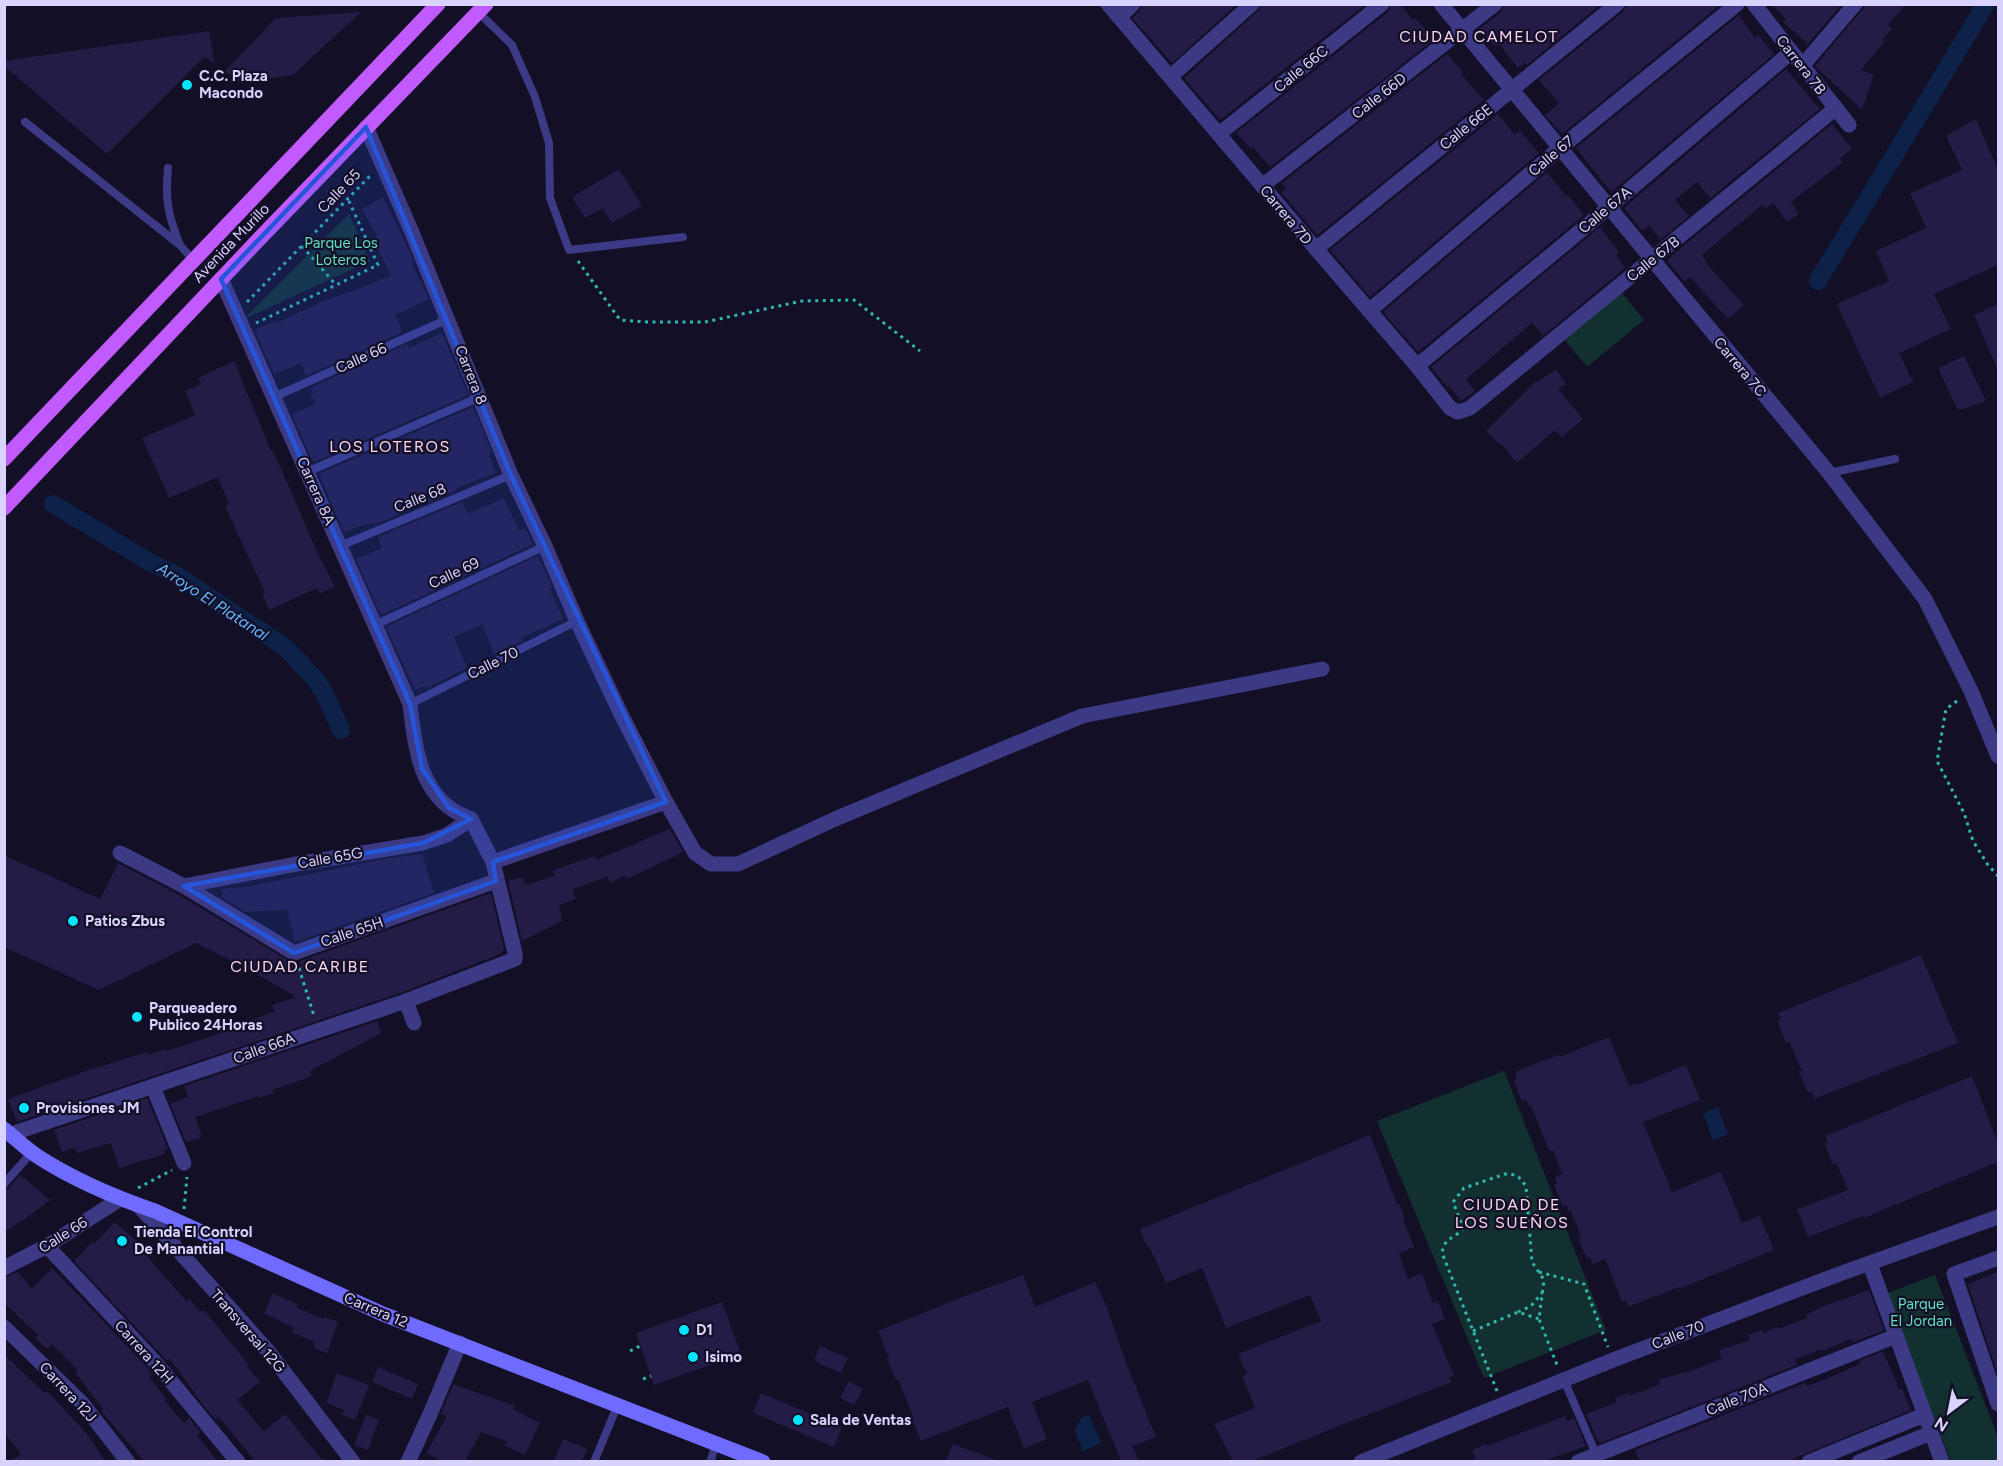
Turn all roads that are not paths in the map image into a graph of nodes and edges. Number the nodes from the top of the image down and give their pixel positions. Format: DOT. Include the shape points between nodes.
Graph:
graph roads {
  1 [pos="438,4"];
  2 [pos="1108,4"];
  3 [pos="1133,4"];
  4 [pos="1252,4"];
  5 [pos="1382,4"];
  6 [pos="1441,4"];
  7 [pos="1495,4"];
  8 [pos="1617,4"];
  9 [pos="1737,4"];
  10 [pos="1754,4"];
  11 [pos="1855,4"];
  12 [pos="482,8"];
  13 [pos="1119,17"];
  14 [pos="1463,31"];
  15 [pos="1791,52"];
  16 [pos="1803,65"];
  17 [pos="1170,77"];
  18 [pos="1512,90"];
  19 [pos="1836,108"];
  20 [pos="25,122"];
  21 [pos="1849,125"];
  22 [pos="366,127"];
  23 [pos="1219,134"];
  24 [pos="1559,149"];
  25 [pos="168,168"];
  26 [pos="1262,186"];
  27 [pos="1608,208"];
  28 [pos="683,237"];
  29 [pos="180,245"];
  30 [pos="1316,249"];
  31 [pos="193,260"];
  32 [pos="1652,260"];
  33 [pos="221,279"];
  34 [pos="1370,311"];
  35 [pos="448,319"];
  36 [pos="1417,366"];
  37 [pos="274,397"];
  38 [pos="480,397"];
  39 [pos="1470,408"];
  40 [pos="4,459"];
  41 [pos="1895,459"];
  42 [pos="307,472"];
  43 [pos="1828,473"];
  44 [pos="511,475"];
  45 [pos="4,508"];
  46 [pos="340,546"];
  47 [pos="545,546"];
  48 [pos="577,621"];
  49 [pos="375,625"];
  50 [pos="1322,669"];
  51 [pos="410,704"];
  52 [pos="1998,756"];
  53 [pos="666,802"];
  54 [pos="471,819"];
  55 [pos="120,853"];
  56 [pos="493,862"];
  57 [pos="496,881"];
  58 [pos="184,886"];
  59 [pos="406,1000"];
  60 [pos="414,1023"];
  61 [pos="153,1087"];
  62 [pos="8,1132"];
  63 [pos="32,1152"];
  64 [pos="184,1163"];
  65 [pos="4,1184"];
  66 [pos="120,1199"];
  67 [pos="138,1205"];
  68 [pos="1998,1217"];
  69 [pos="47,1246"];
  70 [pos="1998,1258"];
  71 [pos="1870,1264"];
  72 [pos="4,1268"];
  73 [pos="4,1327"];
  74 [pos="1896,1336"];
  75 [pos="460,1343"];
  76 [pos="1564,1380"];
  77 [pos="618,1404"];
  78 [pos="1998,1404"];
  79 [pos="1924,1415"];
  80 [pos="1931,1433"];
  81 [pos="716,1444"];
  82 [pos="1589,1458"];
  83 [pos="128,1461"];
  84 [pos="238,1461"];
  85 [pos="353,1461"];
  86 [pos="408,1461"];
  87 [pos="594,1461"];
  88 [pos="710,1461"];
  89 [pos="763,1461"];
  90 [pos="1361,1461"];
  91 [pos="1809,1461"];
  92 [pos="1859,1461"];
  93 [pos="1942,1461"];
  1 -- 31 [label="main road, Avenida Murillo"];
  2 -- 13 [label="street, Carrera 7D"];
  3 -- 13 [label="street"];
  4 -- 17 [label="street"];
  5 -- 23 [label="street, Calle 66C"];
  6 -- 14 [label="street, Carrera 7C"];
  7 -- 14 [label="street, Calle 66D"];
  8 -- 18 [label="street, Calle 66E"];
  9 -- 24 [label="street, Calle 67"];
  10 -- 15 [label="street, Carrera 7B"];
  11 -- 16 [label="street"];
  12 -- 22 [label="main road, Avenida Murillo"];
  12 -- 28 [label="lane" via="512,45 535,97 549,143 550,198 569,250"];
  13 -- 17 [label="street, Carrera 7D"];
  14 -- 18 [label="street, Carrera 7C"];
  14 -- 26 [label="street, Calle 66D"];
  15 -- 16 [label="street, Carrera 7B"];
  15 -- 27 [label="street, Calle 67A"];
  16 -- 19 [label="street, Carrera 7B"];
  17 -- 23 [label="street, Carrera 7D"];
  18 -- 24 [label="street, Carrera 7C"];
  18 -- 30 [label="street, Calle 66E"];
  19 -- 21 [label="street, Carrera 7B"];
  19 -- 32 [label="street, Calle 67B"];
  20 -- 29 [label="lane"];
  22 -- 33 [label="main road, Avenida Murillo"];
  22 -- 35 [label="street, Carrera 8"];
  23 -- 26 [label="street, Carrera 7D"];
  24 -- 27 [label="street, Carrera 7C"];
  24 -- 34 [label="street, Calle 67"];
  25 -- 29 [label="lane" via="169,217"];
  26 -- 30 [label="street, Carrera 7D"];
  27 -- 32 [label="street, Carrera 7C"];
  27 -- 36 [label="street, Calle 67A"];
  29 -- 31 [label="lane"];
  30 -- 34 [label="street, Carrera 7D"];
  31 -- 40 [label="main road, Avenida Murillo"];
  32 -- 39 [label="street, Calle 67B"];
  32 -- 43 [label="street, Carrera 7C"];
  33 -- 37 [label="street, Carrera 8A"];
  33 -- 45 [label="main road, Avenida Murillo"];
  34 -- 36 [label="street, Carrera 7D"];
  35 -- 37 [label="lane, Calle 66"];
  35 -- 38 [label="street, Carrera 8"];
  36 -- 39 [label="street, Carrera 7D" via="1450,408 1458,412"];
  37 -- 42 [label="street, Carrera 8A"];
  38 -- 42 [label="lane"];
  38 -- 44 [label="street, Carrera 8"];
  41 -- 43 [label="lane"];
  42 -- 46 [label="street, Carrera 8A"];
  43 -- 52 [label="street, Carrera 7C" via="1925,599"];
  44 -- 46 [label="lane, Calle 68"];
  44 -- 47 [label="street, Carrera 8"];
  46 -- 49 [label="street, Carrera 8A"];
  47 -- 48 [label="street, Carrera 8"];
  47 -- 49 [label="lane, Calle 69"];
  48 -- 51 [label="lane, Calle 70"];
  48 -- 53 [label="street, Carrera 8"];
  49 -- 51 [label="street, Carrera 8A"];
  50 -- 53 [label="street, Carrera 8" via="1082,716 845,814 738,864 711,864 695,853"];
  51 -- 54 [label="street, Carrera 8A" via="422,770 449,808"];
  53 -- 56 [label="street"];
  54 -- 56 [label="street"];
  54 -- 58 [label="street, Calle 65G" via="447,835 423,843"];
  55 -- 58 [label="street"];
  56 -- 57 [label="street"];
  57 -- 58 [label="street, Calle 65H" via="294,953"];
  57 -- 59 [label="street, Calle 66A" via="515,959"];
  59 -- 60 [label="street"];
  59 -- 61 [label="street, Calle 66A"];
  61 -- 62 [label="street, Calle 66A"];
  61 -- 64 [label="street"];
  62 -- 63 [label="main road, Carrera 12"];
  63 -- 65 [label="lane"];
  63 -- 66 [label="main road, Carrera 12" via="75,1179"];
  66 -- 67 [label="main road, Carrera 12"];
  66 -- 69 [label="street, Calle 66"];
  67 -- 75 [label="main road, Carrera 12" via="383,1314"];
  67 -- 85 [label="street, Transversal 12G" via="268,1352"];
  68 -- 71 [label="street, Calle 70"];
  69 -- 72 [label="street, Calle 66"];
  69 -- 84 [label="street, Carrera 12H" via="155,1362"];
  70 -- 78 [label="street" via="1954,1274"];
  71 -- 74 [label="street"];
  71 -- 76 [label="street, Calle 70"];
  73 -- 83 [label="street, Carrera 12J" via="82,1403"];
  74 -- 79 [label="street"];
  74 -- 82 [label="street, Calle 70A"];
  75 -- 77 [label="main road, Carrera 12"];
  75 -- 86 [label="street"];
  76 -- 82 [label="lane"];
  76 -- 90 [label="street, Calle 70"];
  77 -- 81 [label="main road, Carrera 12"];
  77 -- 87 [label="lane"];
  79 -- 80 [label="street"];
  79 -- 91 [label="street"];
  80 -- 92 [label="street"];
  80 -- 93 [label="street"];
  81 -- 88 [label="lane"];
  81 -- 89 [label="main road, Carrera 12"];
}
